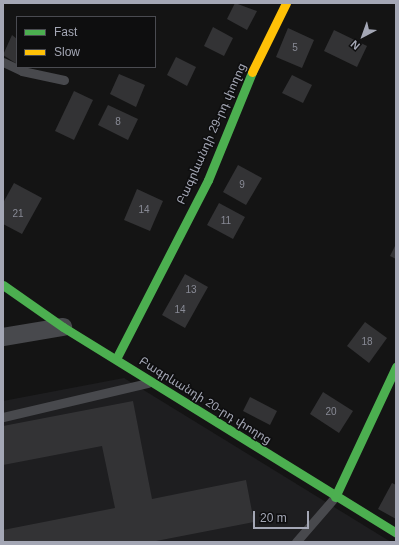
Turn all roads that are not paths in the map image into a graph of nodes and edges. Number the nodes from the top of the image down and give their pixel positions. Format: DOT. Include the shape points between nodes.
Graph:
graph roads {
  1 [pos="286,3"];
  2 [pos="3,62"];
  3 [pos="64,80"];
  4 [pos="3,285"];
  5 [pos="63,327"];
  6 [pos="3,337"];
  7 [pos="116,359"];
  8 [pos="396,366"];
  9 [pos="151,382"];
  10 [pos="3,417"];
  11 [pos="335,497"];
  12 [pos="396,533"];
  13 [pos="296,542"];
  1 -- 7 [label="street, Բագրևանդի 29-րդ փողոց" via="267,36 208,180"];
  2 -- 3 [label="lane" via="22,71"];
  4 -- 5 [label="street, Բագրևանդի 20-րդ փողոց"];
  5 -- 6 [label="street"];
  5 -- 7 [label="street, Բագրևանդի 20-րդ փողոց"];
  7 -- 9 [label="street, Բագրևանդի 20-րդ փողոց"];
  8 -- 11 [label="street"];
  9 -- 10 [label="lane"];
  9 -- 11 [label="street, Բագրևանդի 20-րդ փողոց"];
  11 -- 12 [label="street, Բագրևանդի 20-րդ փողոց"];
  11 -- 13 [label="lane"];
}
